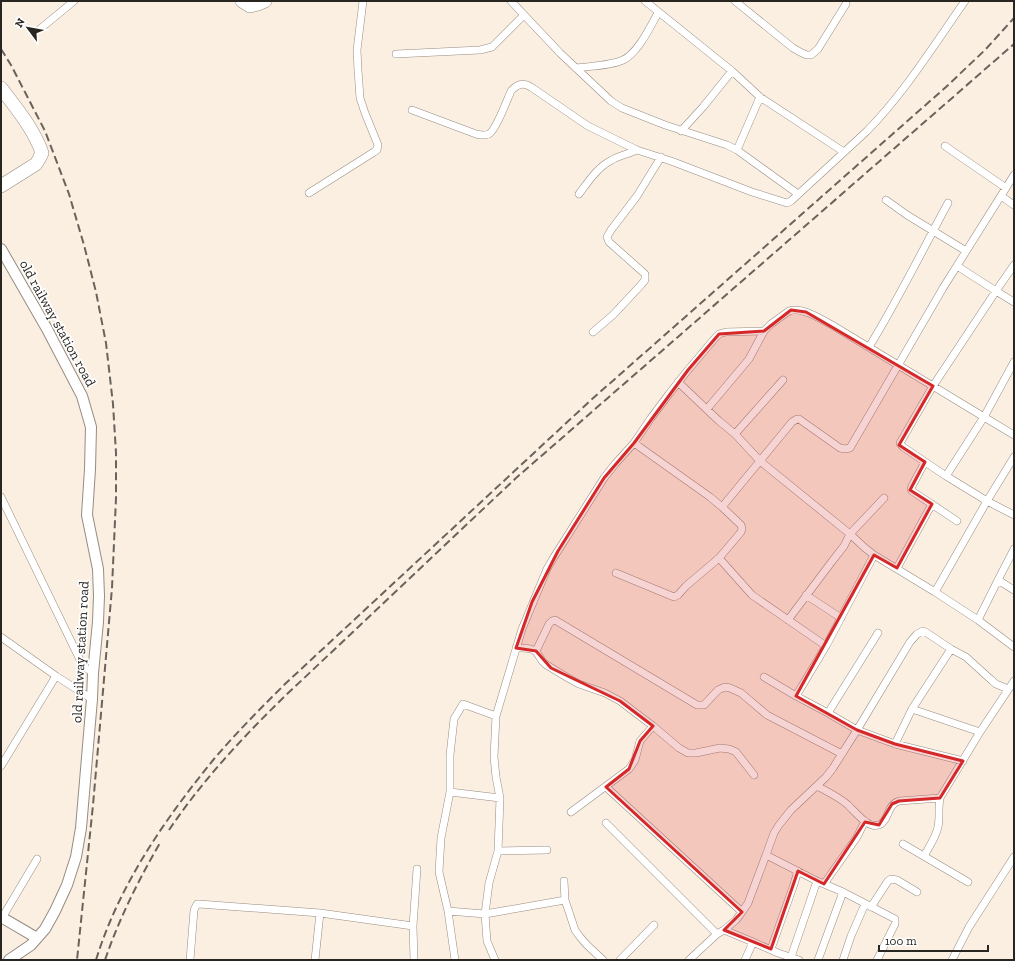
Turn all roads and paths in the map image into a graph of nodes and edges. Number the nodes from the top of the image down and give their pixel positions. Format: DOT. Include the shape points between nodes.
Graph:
graph roads {
  1 [pos="74,1"];
  2 [pos="242,1"];
  3 [pos="265,1"];
  4 [pos="363,1"];
  5 [pos="511,1"];
  6 [pos="645,1"];
  7 [pos="735,1"];
  8 [pos="965,1"];
  9 [pos="846,4"];
  10 [pos="658,13"];
  11 [pos="524,15"];
  12 [pos="40,29"];
  13 [pos="396,54"];
  14 [pos="576,68"];
  15 [pos="732,71"];
  16 [pos="1,88"];
  17 [pos="760,97"];
  18 [pos="412,110"];
  19 [pos="681,131"];
  20 [pos="945,146"];
  21 [pos="637,150"];
  22 [pos="737,150"];
  23 [pos="844,152"];
  24 [pos="661,157"];
  25 [pos="1014,175"];
  26 [pos="1,186"];
  27 [pos="1006,188"];
  28 [pos="309,193"];
  29 [pos="579,194"];
  30 [pos="798,194"];
  31 [pos="1000,196"];
  32 [pos="886,200"];
  33 [pos="948,203"];
  34 [pos="1014,205"];
  35 [pos="933,231"];
  36 [pos="1,249"];
  37 [pos="966,251"];
  38 [pos="1014,264"];
  39 [pos="957,266"];
  40 [pos="996,291"];
  41 [pos="1014,302"];
  42 [pos="764,331"];
  43 [pos="593,332"];
  44 [pos="868,347"];
  45 [pos="1014,362"];
  46 [pos="898,365"];
  47 [pos="783,380"];
  48 [pos="678,382"];
  49 [pos="933,386"];
  50 [pos="707,409"];
  51 [pos="984,416"];
  52 [pos="735,434"];
  53 [pos="1014,435"];
  54 [pos="634,444"];
  55 [pos="1014,457"];
  56 [pos="760,460"];
  57 [pos="925,462"];
  58 [pos="946,476"];
  59 [pos="1,497"];
  60 [pos="884,498"];
  61 [pos="987,501"];
  62 [pos="932,504"];
  63 [pos="722,507"];
  64 [pos="1014,515"];
  65 [pos="957,521"];
  66 [pos="850,534"];
  67 [pos="1014,549"];
  68 [pos="874,555"];
  69 [pos="719,558"];
  70 [pos="897,568"];
  71 [pos="616,573"];
  72 [pos="998,580"];
  73 [pos="1014,590"];
  74 [pos="935,592"];
  75 [pos="806,595"];
  76 [pos="841,618"];
  77 [pos="788,620"];
  78 [pos="978,620"];
  79 [pos="878,633"];
  80 [pos="1,637"];
  81 [pos="826,646"];
  82 [pos="1014,647"];
  83 [pos="516,648"];
  84 [pos="951,649"];
  85 [pos="536,651"];
  86 [pos="93,674"];
  87 [pos="56,676"];
  88 [pos="764,677"];
  89 [pos="1014,681"];
  90 [pos="1008,689"];
  91 [pos="796,696"];
  92 [pos="92,699"];
  93 [pos="912,709"];
  94 [pos="828,713"];
  95 [pos="496,716"];
  96 [pos="653,726"];
  97 [pos="857,730"];
  98 [pos="980,732"];
  99 [pos="894,744"];
  100 [pos="842,754"];
  101 [pos="3,755"];
  102 [pos="963,761"];
  103 [pos="1,766"];
  104 [pos="754,775"];
  105 [pos="817,786"];
  106 [pos="606,787"];
  107 [pos="450,792"];
  108 [pos="500,798"];
  109 [pos="940,798"];
  110 [pos="571,812"];
  111 [pos="865,822"];
  112 [pos="606,823"];
  113 [pos="903,844"];
  114 [pos="547,850"];
  115 [pos="498,851"];
  116 [pos="766,855"];
  117 [pos="924,856"];
  118 [pos="1014,857"];
  119 [pos="37,859"];
  120 [pos="417,869"];
  121 [pos="798,871"];
  122 [pos="817,881"];
  123 [pos="564,882"];
  124 [pos="968,882"];
  125 [pos="824,884"];
  126 [pos="843,892"];
  127 [pos="917,892"];
  128 [pos="565,900"];
  129 [pos="868,905"];
  130 [pos="448,911"];
  131 [pos="742,912"];
  132 [pos="320,913"];
  133 [pos="485,914"];
  134 [pos="2,918"];
  135 [pos="654,925"];
  136 [pos="413,926"];
  137 [pos="724,930"];
  138 [pos="717,934"];
  139 [pos="37,938"];
  140 [pos="753,942"];
  141 [pos="774,951"];
  142 [pos="791,957"];
  143 [pos="9,960"];
  144 [pos="190,960"];
  145 [pos="316,960"];
  146 [pos="414,960"];
  147 [pos="455,960"];
  148 [pos="495,960"];
  149 [pos="603,960"];
  150 [pos="620,960"];
  151 [pos="689,960"];
  152 [pos="745,960"];
  153 [pos="774,960"];
  154 [pos="800,960"];
  155 [pos="818,960"];
  156 [pos="843,960"];
  157 [pos="878,960"];
  158 [pos="952,960"];
  1 -- 12 [label="street"];
  2 -- 3 [label="highway" via="250,6"];
  4 -- 28 [label="street" via="357,50 358,77 360,98 378,145 377,150"];
  5 -- 11 [label="street"];
  6 -- 10 [label="street"];
  7 -- 9 [label="street" via="794,48 807,55 818,49"];
  8 -- 23 [label="street" via="896,99 877,122"];
  10 -- 14 [label="street" via="628,57 615,63"];
  10 -- 15 [label="street"];
  11 -- 13 [label="street" via="492,47 480,50"];
  11 -- 14 [label="street"];
  14 -- 19 [label="street" via="611,102"];
  15 -- 17 [label="street"];
  15 -- 19 [label="street"];
  16 -- 26 [label="highway" via="36,138 42,153 36,164"];
  17 -- 22 [label="street"];
  17 -- 23 [label="street"];
  18 -- 21 [label="street" via="484,136 493,130 511,91 515,86 523,84 588,126"];
  19 -- 22 [label="street"];
  20 -- 27 [label="street"];
  21 -- 24 [label="street"];
  21 -- 29 [label="street" via="611,160 600,168"];
  22 -- 30 [label="street"];
  23 -- 30 [label="street"];
  24 -- 30 [label="street" via="782,202 791,201"];
  24 -- 43 [label="street" via="607,237 609,242 645,274 645,280 613,315"];
  25 -- 27 [label="street"];
  27 -- 31 [label="street"];
  31 -- 34 [label="street"];
  31 -- 37 [label="street"];
  32 -- 35 [label="street"];
  33 -- 35 [label="street"];
  35 -- 37 [label="street"];
  35 -- 44 [label="street"];
  36 -- 86 [label="street, old railway station road" via="82,396 91,428 87,515 98,570 99,596"];
  37 -- 39 [label="street"];
  38 -- 40 [label="street"];
  39 -- 40 [label="street"];
  39 -- 46 [label="street"];
  40 -- 41 [label="street"];
  40 -- 49 [label="street"];
  42 -- 44 [label="street" via="789,311 798,310 832,325"];
  42 -- 48 [label="street" via="719,334"];
  42 -- 50 [label="street" via="749,359"];
  44 -- 46 [label="street"];
  45 -- 51 [label="street"];
  46 -- 49 [label="street"];
  46 -- 56 [label="street" via="849,449 834,444 798,419 792,422"];
  47 -- 52 [label="street"];
  48 -- 50 [label="street"];
  48 -- 54 [label="street"];
  49 -- 51 [label="street"];
  49 -- 57 [label="street" via="900,443"];
  50 -- 52 [label="street"];
  51 -- 53 [label="street"];
  51 -- 58 [label="street"];
  52 -- 56 [label="street"];
  54 -- 63 [label="street"];
  54 -- 83 [label="street" via="604,478 547,569"];
  55 -- 61 [label="street"];
  56 -- 63 [label="street"];
  56 -- 66 [label="street"];
  57 -- 58 [label="street"];
  57 -- 62 [label="street" via="911,489"];
  58 -- 61 [label="street"];
  59 -- 86 [label="street" via="83,666"];
  60 -- 66 [label="street"];
  61 -- 64 [label="street"];
  61 -- 74 [label="street"];
  62 -- 65 [label="street"];
  62 -- 70 [label="street"];
  63 -- 69 [label="street" via="742,529"];
  66 -- 68 [label="street"];
  66 -- 75 [label="street" via="844,546"];
  67 -- 72 [label="street"];
  68 -- 70 [label="street"];
  68 -- 76 [label="street"];
  69 -- 71 [label="street" via="674,597"];
  69 -- 77 [label="street" via="752,595"];
  70 -- 74 [label="street"];
  72 -- 73 [label="street"];
  72 -- 78 [label="street"];
  74 -- 78 [label="street"];
  75 -- 76 [label="street"];
  75 -- 77 [label="street"];
  76 -- 81 [label="street"];
  77 -- 81 [label="street"];
  78 -- 82 [label="street"];
  79 -- 94 [label="street"];
  80 -- 87 [label="street"];
  81 -- 91 [label="street"];
  83 -- 85 [label="street"];
  83 -- 95 [label="street"];
  84 -- 90 [label="street" via="966,657 996,684"];
  84 -- 93 [label="street"];
  84 -- 97 [label="street" via="923,631 917,634"];
  85 -- 96 [label="street" via="542,661 551,668 579,684 620,700"];
  85 -- 100 [label="street" via="549,624 555,620 697,705 704,704 718,690 730,688 767,715"];
  86 -- 92 [label="street, old railway station road"];
  87 -- 92 [label="street"];
  87 -- 101 [label="street"];
  88 -- 91 [label="street"];
  89 -- 90 [label="street"];
  90 -- 98 [label="street"];
  91 -- 94 [label="street"];
  92 -- 139 [label="street, old railway station road" via="81,828 76,857 55,911"];
  93 -- 98 [label="street"];
  93 -- 99 [label="street"];
  94 -- 97 [label="street"];
  95 -- 107 [label="street" via="464,704 454,719 450,755"];
  95 -- 108 [label="street" via="494,757"];
  96 -- 104 [label="street" via="678,748 688,753 720,748 736,752"];
  96 -- 106 [label="street" via="640,741 635,760 629,769"];
  97 -- 99 [label="street"];
  97 -- 100 [label="street"];
  98 -- 102 [label="street"];
  99 -- 102 [label="street"];
  100 -- 105 [label="street"];
  101 -- 103 [label="street"];
  102 -- 109 [label="street"];
  105 -- 111 [label="street" via="836,796"];
  105 -- 116 [label="street" via="779,825"];
  106 -- 110 [label="street"];
  106 -- 131 [label="street"];
  107 -- 108 [label="street"];
  107 -- 130 [label="street" via="441,838 439,872"];
  108 -- 115 [label="street"];
  109 -- 111 [label="street" via="894,802 879,825"];
  109 -- 117 [label="street" via="938,826"];
  111 -- 125 [label="street"];
  112 -- 138 [label="street"];
  113 -- 117 [label="street"];
  114 -- 115 [label="street"];
  115 -- 133 [label="street" via="489,883"];
  116 -- 121 [label="street"];
  116 -- 131 [label="street" via="748,903"];
  117 -- 124 [label="street"];
  118 -- 158 [label="street" via="969,927"];
  119 -- 134 [label="street"];
  120 -- 136 [label="street"];
  121 -- 122 [label="street"];
  121 -- 141 [label="street"];
  122 -- 125 [label="street"];
  122 -- 142 [label="street"];
  123 -- 128 [label="street"];
  125 -- 126 [label="street"];
  126 -- 129 [label="street"];
  126 -- 155 [label="street"];
  127 -- 129 [label="street" via="891,879"];
  128 -- 133 [label="street"];
  128 -- 149 [label="street" via="575,930"];
  129 -- 156 [label="street" via="851,936"];
  129 -- 157 [label="street" via="896,920"];
  130 -- 133 [label="street"];
  130 -- 147 [label="street"];
  131 -- 137 [label="street"];
  132 -- 136 [label="street"];
  132 -- 144 [label="street" via="197,904 194,910"];
  132 -- 145 [label="street"];
  133 -- 148 [label="street" via="487,941"];
  134 -- 139 [label="street"];
  135 -- 150 [label="street"];
  136 -- 146 [label="street"];
  137 -- 138 [label="street"];
  137 -- 140 [label="street"];
  138 -- 151 [label="street"];
  139 -- 143 [label="street, old railway station road"];
  140 -- 141 [label="street"];
  140 -- 152 [label="street"];
  141 -- 142 [label="street"];
  141 -- 153 [label="street"];
  142 -- 154 [label="street"];
}
